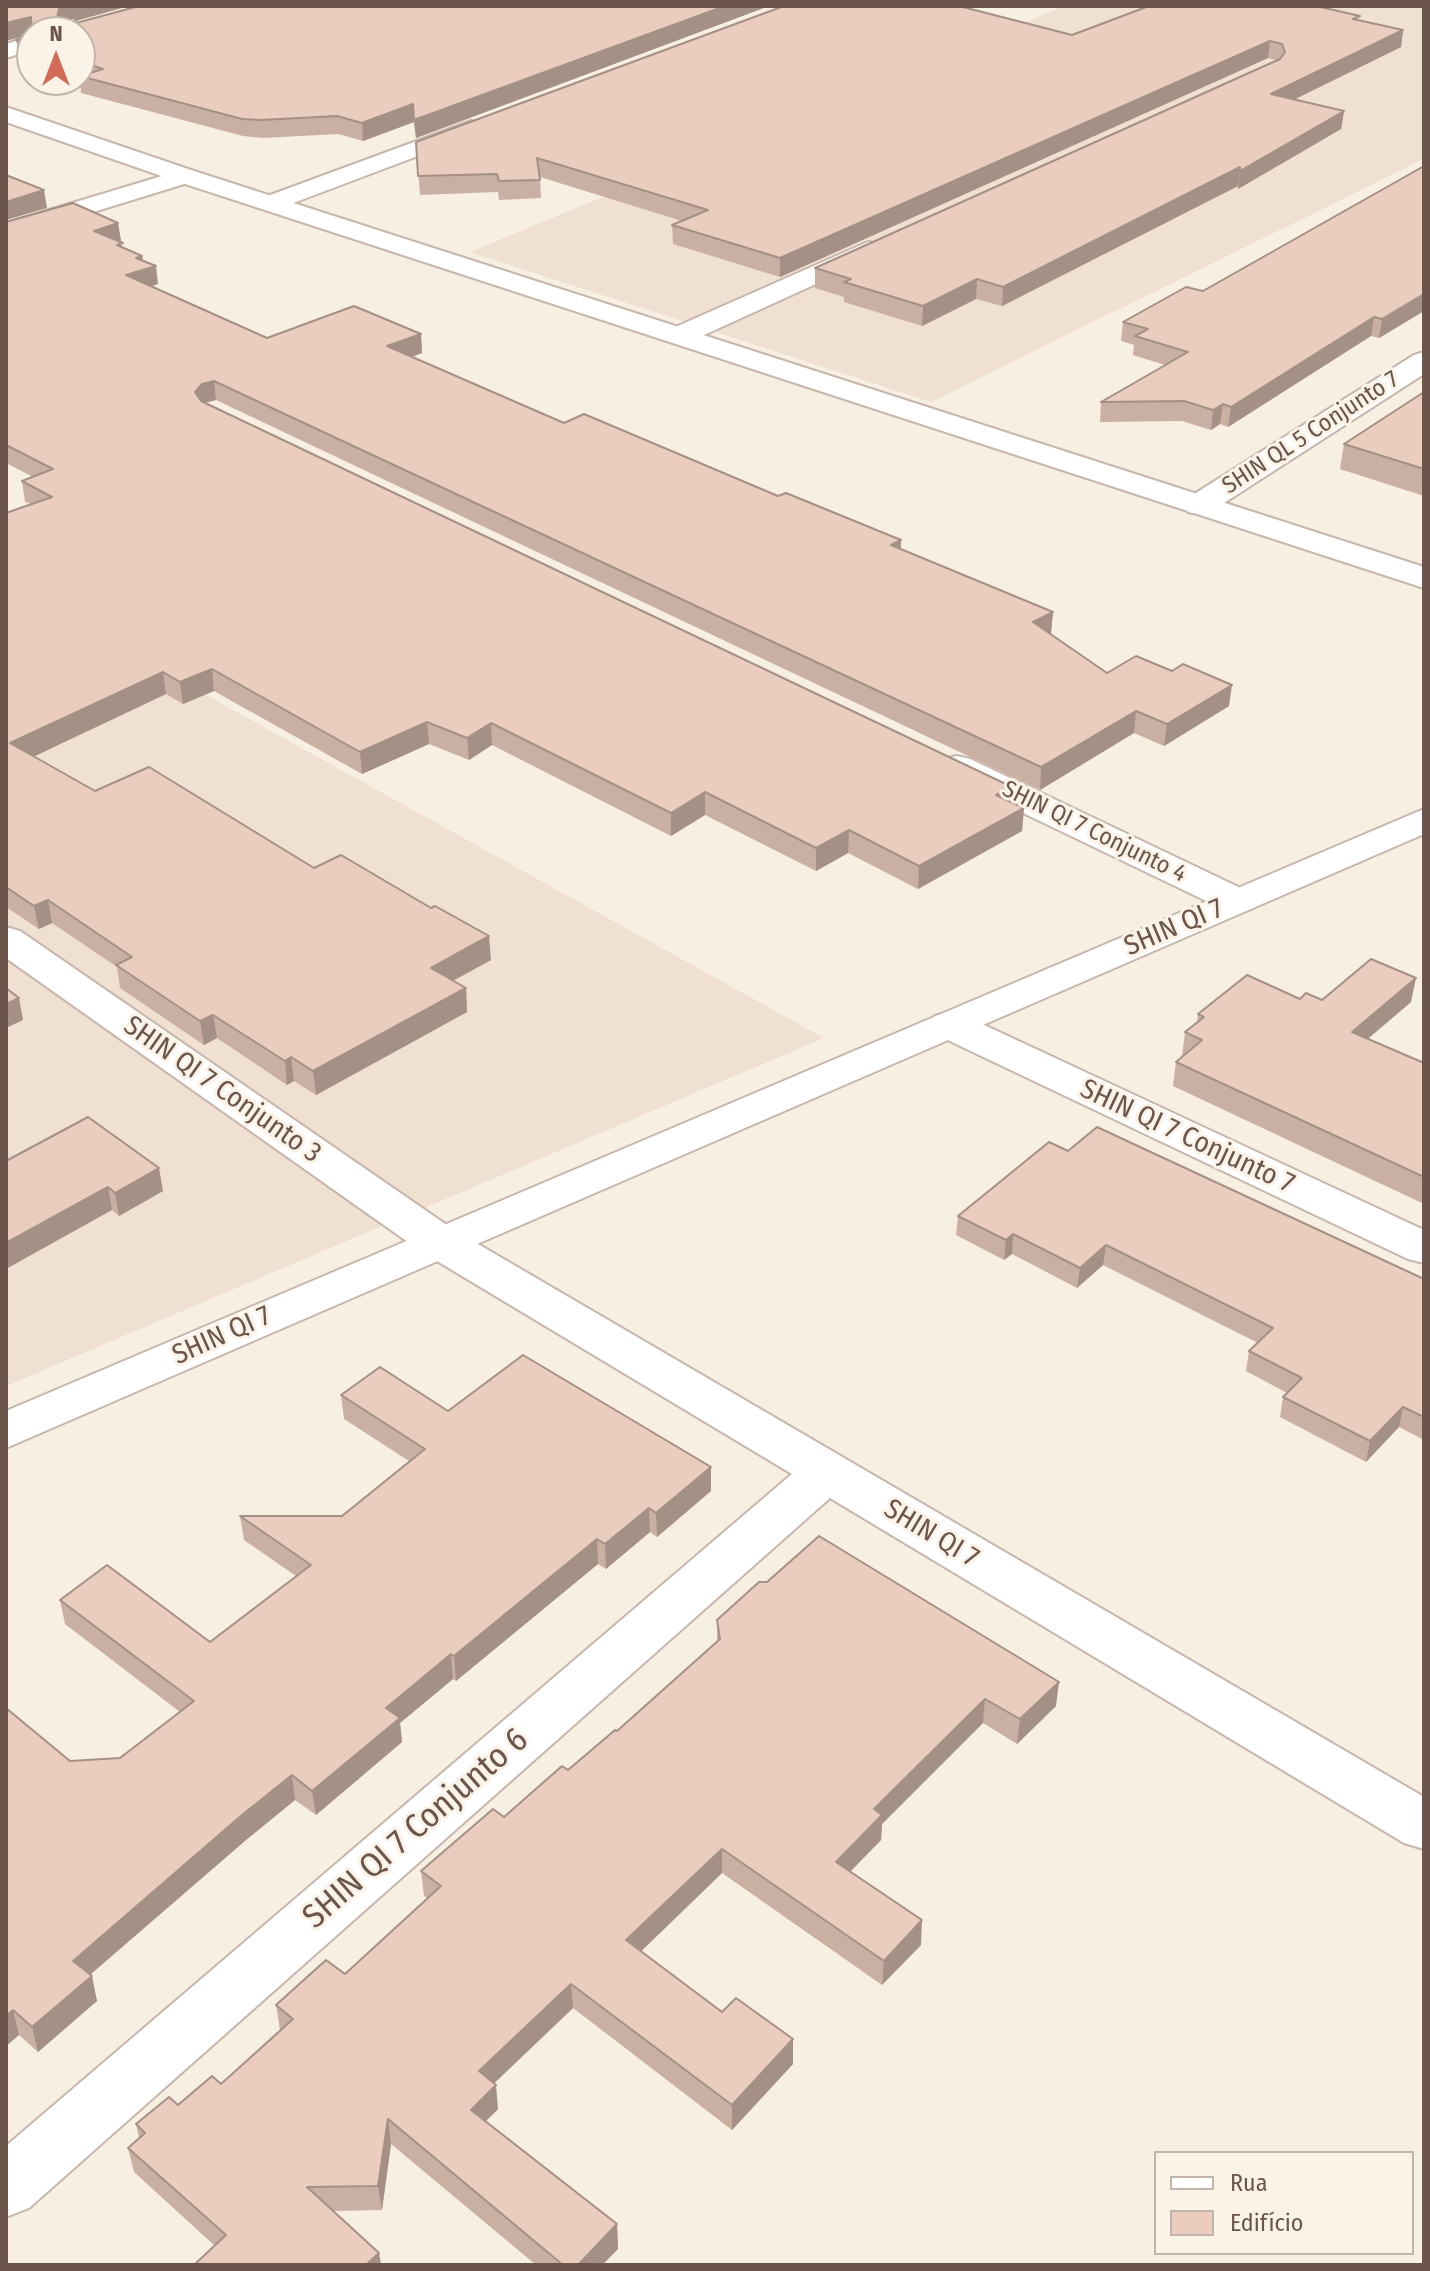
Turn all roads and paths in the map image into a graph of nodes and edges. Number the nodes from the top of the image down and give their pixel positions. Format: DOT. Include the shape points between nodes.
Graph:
graph roads {
  1 [pos="6,114"];
  2 [pos="490,121"];
  3 [pos="185,176"];
  4 [pos="271,203"];
  5 [pos="6,231"];
  6 [pos="896,238"];
  7 [pos="681,335"];
  8 [pos="1424,361"];
  9 [pos="1199,505"];
  10 [pos="1424,578"];
  11 [pos="935,756"];
  12 [pos="1424,820"];
  13 [pos="1237,901"];
  14 [pos="6,939"];
  15 [pos="950,1025"];
  16 [pos="438,1241"];
  17 [pos="1424,1248"];
  18 [pos="6,1431"];
  19 [pos="827,1472"];
  20 [pos="1424,1826"];
  21 [pos="6,2187"];
  1 -- 3 [label="street"];
  2 -- 4 [label="street"];
  3 -- 4 [label="street"];
  3 -- 5 [label="street"];
  4 -- 7 [label="street"];
  6 -- 7 [label="street"];
  7 -- 9 [label="street"];
  8 -- 9 [label="street, SHIN QL 5 Conjunto 7"];
  9 -- 10 [label="street"];
  11 -- 13 [label="street, SHIN QI 7 Conjunto 4"];
  12 -- 13 [label="street, SHIN QI 7"];
  13 -- 15 [label="street, SHIN QI 7"];
  14 -- 16 [label="street, SHIN QI 7 Conjunto 3"];
  15 -- 16 [label="street, SHIN QI 7"];
  15 -- 17 [label="street, SHIN QI 7 Conjunto 7"];
  16 -- 18 [label="street, SHIN QI 7"];
  16 -- 19 [label="street, SHIN QI 7"];
  19 -- 20 [label="street, SHIN QI 7"];
  19 -- 21 [label="street, SHIN QI 7 Conjunto 6"];
}
